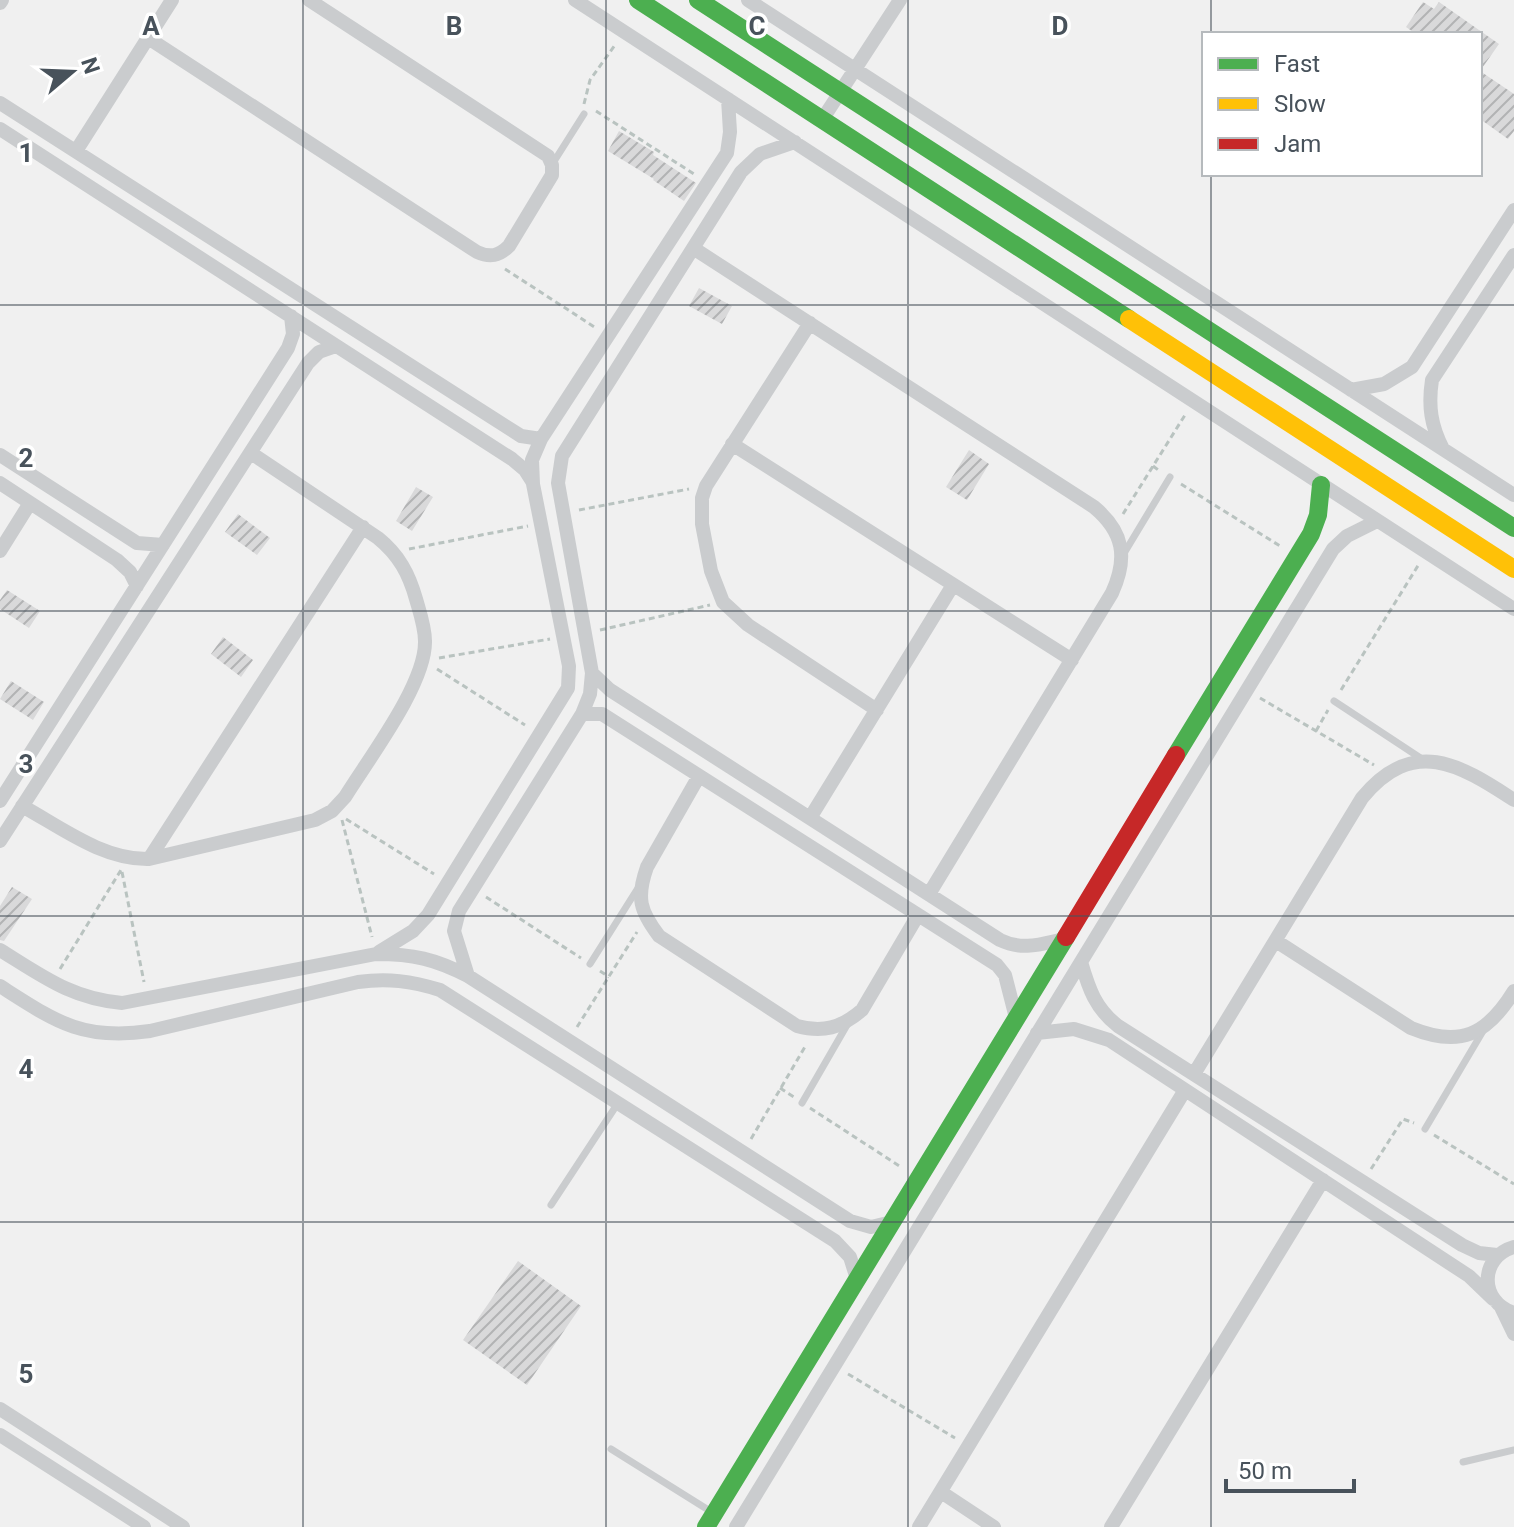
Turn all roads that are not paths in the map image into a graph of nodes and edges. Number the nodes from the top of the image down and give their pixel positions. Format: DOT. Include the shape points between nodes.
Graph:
graph roads {
  1 [pos="172,0"];
  2 [pos="309,0"];
  3 [pos="575,0"];
  4 [pos="638,0"];
  5 [pos="698,0"];
  6 [pos="748,0"];
  7 [pos="900,0"];
  8 [pos="148,38"];
  9 [pos="855,69"];
  10 [pos="840,92"];
  11 [pos="728,99"];
  12 [pos="0,103"];
  13 [pos="18,114"];
  14 [pos="584,114"];
  15 [pos="822,120"];
  16 [pos="3,131"];
  17 [pos="795,142"];
  18 [pos="76,151"];
  19 [pos="552,165"];
  20 [pos="1514,210"];
  21 [pos="693,248"];
  22 [pos="1514,255"];
  23 [pos="291,316"];
  24 [pos="810,323"];
  25 [pos="1438,327"];
  26 [pos="1459,339"];
  27 [pos="336,346"];
  28 [pos="1351,390"];
  29 [pos="541,439"];
  30 [pos="732,444"];
  31 [pos="1444,450"];
  32 [pos="251,453"];
  33 [pos="0,455"];
  34 [pos="1170,477"];
  35 [pos="0,483"];
  36 [pos="533,484"];
  37 [pos="1321,485"];
  38 [pos="1514,495"];
  39 [pos="30,503"];
  40 [pos="1377,521"];
  41 [pos="363,527"];
  42 [pos="1514,528"];
  43 [pos="1311,534"];
  44 [pos="163,545"];
  45 [pos="1333,549"];
  46 [pos="0,551"];
  47 [pos="1122,557"];
  48 [pos="1514,569"];
  49 [pos="953,585"];
  50 [pos="137,586"];
  51 [pos="1514,609"];
  52 [pos="1072,660"];
  53 [pos="592,673"];
  54 [pos="1334,701"];
  55 [pos="877,710"];
  56 [pos="582,714"];
  57 [pos="1426,761"];
  58 [pos="699,776"];
  59 [pos="2,796"];
  60 [pos="1514,800"];
  61 [pos="22,806"];
  62 [pos="810,818"];
  63 [pos="0,841"];
  64 [pos="149,859"];
  65 [pos="641,884"];
  66 [pos="929,894"];
  67 [pos="918,915"];
  68 [pos="1064,939"];
  69 [pos="1000,940"];
  70 [pos="1276,941"];
  71 [pos="0,950"];
  72 [pos="376,954"];
  73 [pos="987,958"];
  74 [pos="1081,962"];
  75 [pos="590,964"];
  76 [pos="468,976"];
  77 [pos="252,979"];
  78 [pos="0,986"];
  79 [pos="1514,991"];
  80 [pos="258,1005"];
  81 [pos="1016,1018"];
  82 [pos="849,1022"];
  83 [pos="1118,1026"];
  84 [pos="1486,1026"];
  85 [pos="1037,1033"];
  86 [pos="1109,1040"];
  87 [pos="1194,1074"];
  88 [pos="1185,1090"];
  89 [pos="619,1102"];
  90 [pos="802,1103"];
  91 [pos="1425,1129"];
  92 [pos="940,1143"];
  93 [pos="962,1156"];
  94 [pos="1323,1180"];
  95 [pos="551,1205"];
  96 [pos="892,1222"];
  97 [pos="1446,1235"];
  98 [pos="1514,1247"];
  99 [pos="1435,1253"];
  100 [pos="1497,1255"];
  101 [pos="857,1279"];
  102 [pos="1503,1306"];
  103 [pos="1514,1334"];
  104 [pos="0,1409"];
  105 [pos="0,1435"];
  106 [pos="60,1448"];
  107 [pos="611,1449"];
  108 [pos="1514,1450"];
  109 [pos="1463,1462"];
  110 [pos="49,1466"];
  111 [pos="941,1492"];
  112 [pos="710,1520"];
  113 [pos="144,1527"];
  114 [pos="183,1527"];
  115 [pos="736,1527"];
  116 [pos="919,1527"];
  117 [pos="994,1527"];
  118 [pos="1111,1527"];
  1 -- 8 [label="street"];
  2 -- 19 [label="street" via="541,149"];
  3 -- 11 [label="street"];
  4 -- 15 [label="street"];
  5 -- 10 [label="street"];
  6 -- 9 [label="street"];
  7 -- 9 [label="street"];
  8 -- 18 [label="street"];
  8 -- 19 [label="street" via="485,255 503,253 509,246 548,183"];
  9 -- 10 [label="street"];
  9 -- 28 [label="street"];
  10 -- 15 [label="street"];
  10 -- 42 [label="street"];
  11 -- 17 [label="street"];
  11 -- 29 [label="street" via="730,143"];
  12 -- 13 [label="street"];
  13 -- 16 [label="street"];
  13 -- 18 [label="street"];
  14 -- 19 [label="lane"];
  15 -- 48 [label="street"];
  16 -- 23 [label="street"];
  17 -- 21 [label="street" via="760,154 746,165"];
  17 -- 37 [label="street"];
  18 -- 29 [label="street" via="521,436"];
  20 -- 25 [label="street"];
  21 -- 24 [label="street"];
  21 -- 53 [label="street" via="562,456 558,474 563,512"];
  22 -- 26 [label="street"];
  23 -- 27 [label="street"];
  23 -- 44 [label="street" via="288,348"];
  24 -- 30 [label="street"];
  24 -- 47 [label="street" via="1094,507 1114,529"];
  25 -- 26 [label="street"];
  25 -- 28 [label="street" via="1412,367 1399,377"];
  26 -- 31 [label="street" via="1432,380 1429,398 1435,434"];
  27 -- 32 [label="street" via="313,357"];
  27 -- 36 [label="street" via="512,459"];
  28 -- 31 [label="street"];
  29 -- 36 [label="street" via="532,460"];
  30 -- 49 [label="street"];
  30 -- 55 [label="street" via="702,498 711,571 723,602 748,625"];
  31 -- 38 [label="street"];
  32 -- 41 [label="street"];
  32 -- 61 [label="street"];
  33 -- 44 [label="street" via="137,543"];
  34 -- 47 [label="lane"];
  35 -- 39 [label="street"];
  36 -- 72 [label="street" via="570,673 568,688 421,923"];
  37 -- 40 [label="street"];
  37 -- 43 [label="street"];
  39 -- 46 [label="street"];
  39 -- 50 [label="street" via="124,565"];
  40 -- 45 [label="street"];
  40 -- 51 [label="street"];
  41 -- 64 [label="street"];
  41 -- 64 [label="street" via="394,552 411,580 425,641 424,661 415,685 345,797 315,820"];
  43 -- 45 [label="street"];
  43 -- 68 [label="street"];
  44 -- 50 [label="street"];
  45 -- 74 [label="street"];
  47 -- 52 [label="street" via="1112,593"];
  49 -- 52 [label="street"];
  49 -- 55 [label="street"];
  50 -- 59 [label="street"];
  52 -- 66 [label="street"];
  53 -- 56 [label="street"];
  53 -- 62 [label="street" via="610,690"];
  54 -- 57 [label="lane"];
  55 -- 62 [label="street"];
  56 -- 58 [label="street" via="602,714"];
  56 -- 76 [label="street" via="459,911 454,931"];
  57 -- 60 [label="street" via="1471,772"];
  57 -- 70 [label="street" via="1388,773 1362,798"];
  58 -- 65 [label="street"];
  58 -- 67 [label="street"];
  61 -- 63 [label="street"];
  61 -- 64 [label="street" via="103,851"];
  62 -- 66 [label="street"];
  65 -- 75 [label="lane"];
  65 -- 82 [label="street" via="640,902 659,936 797,1026 832,1029"];
  66 -- 69 [label="street"];
  67 -- 73 [label="street"];
  67 -- 82 [label="street" via="862,1010"];
  68 -- 69 [label="street" via="1025,947"];
  68 -- 81 [label="street"];
  69 -- 73 [label="street"];
  70 -- 84 [label="street" via="1429,1036 1449,1038"];
  70 -- 87 [label="street"];
  71 -- 77 [label="street" via="52,983 98,1001 147,1000"];
  72 -- 76 [label="street" via="429,959"];
  72 -- 77 [label="street"];
  73 -- 81 [label="street" via="1005,975"];
  74 -- 83 [label="street" via="1095,1002"];
  74 -- 85 [label="street"];
  76 -- 96 [label="street" via="850,1221 871,1227"];
  77 -- 80 [label="street"];
  78 -- 80 [label="street" via="67,1026 94,1033 150,1031"];
  79 -- 84 [label="street"];
  80 -- 89 [label="street" via="358,982 414,981 465,1004"];
  81 -- 92 [label="street"];
  82 -- 90 [label="lane"];
  83 -- 86 [label="street"];
  83 -- 87 [label="street"];
  84 -- 91 [label="lane"];
  85 -- 86 [label="street" via="1074,1029"];
  85 -- 93 [label="street"];
  86 -- 88 [label="street"];
  87 -- 97 [label="street"];
  88 -- 94 [label="street"];
  88 -- 111 [label="street"];
  89 -- 95 [label="lane"];
  89 -- 101 [label="street" via="835,1241 850,1257"];
  92 -- 93 [label="street"];
  92 -- 96 [label="street"];
  93 -- 115 [label="street"];
  94 -- 99 [label="street"];
  94 -- 118 [label="street"];
  96 -- 101 [label="street"];
  97 -- 99 [label="street"];
  97 -- 100 [label="street" via="1470,1250"];
  98 -- 100 [label="street"];
  99 -- 102 [label="street"];
  100 -- 102 [label="street" via="1487,1276 1489,1292"];
  101 -- 112 [label="street"];
  102 -- 103 [label="street"];
  104 -- 106 [label="street"];
  105 -- 110 [label="street"];
  106 -- 110 [label="street"];
  106 -- 114 [label="street"];
  107 -- 112 [label="lane"];
  108 -- 109 [label="lane"];
  110 -- 113 [label="street"];
  111 -- 116 [label="street"];
  111 -- 117 [label="street"];
}
